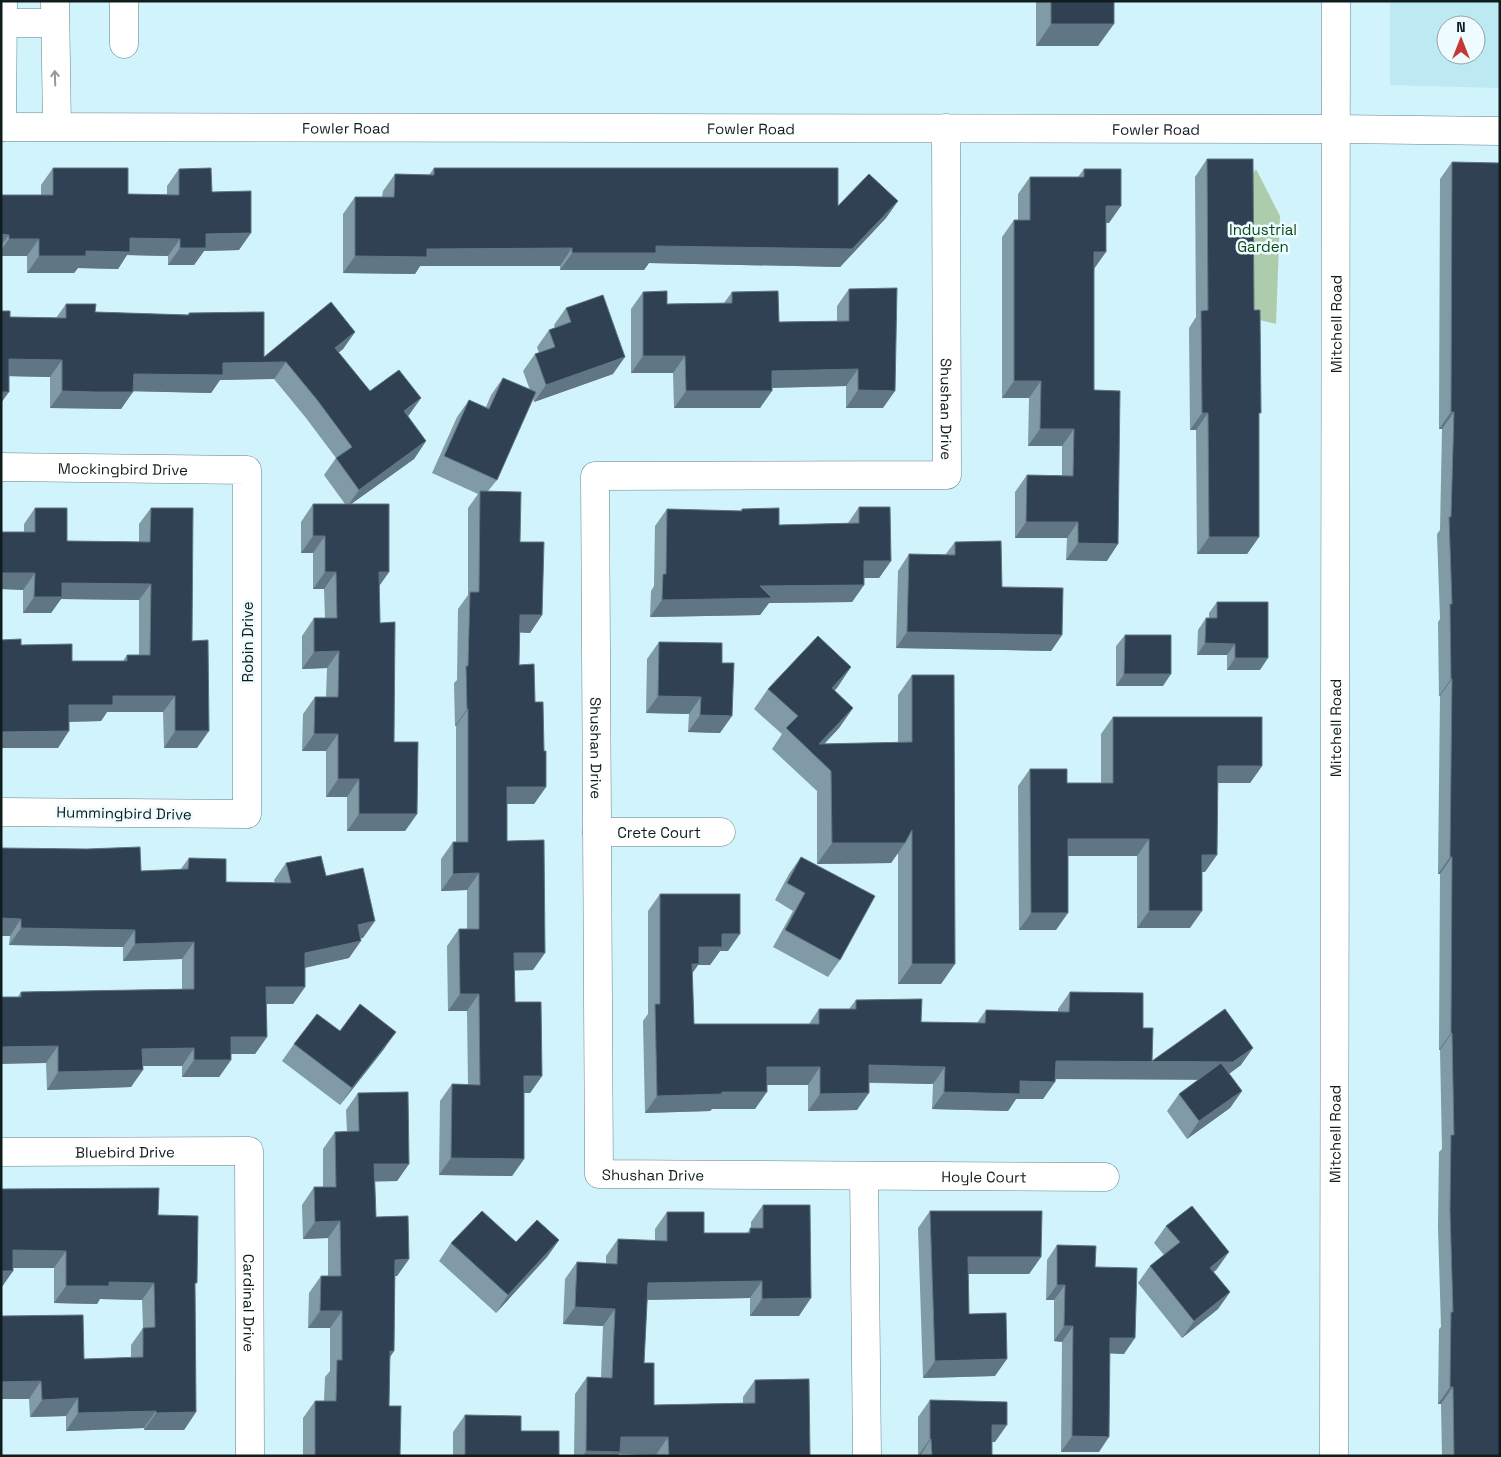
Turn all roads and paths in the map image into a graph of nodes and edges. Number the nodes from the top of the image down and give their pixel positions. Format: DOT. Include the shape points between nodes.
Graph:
graph roads {
  1 [pos="124,1"];
  2 [pos="1336,1"];
  3 [pos="3,12"];
  4 [pos="54,12"];
  5 [pos="124,44"];
  6 [pos="57,126"];
  7 [pos="2,127"];
  8 [pos="946,128"];
  9 [pos="1336,130"];
  10 [pos="1500,132"];
  11 [pos="1,467"];
  12 [pos="247,470"];
  13 [pos="1,812"];
  14 [pos="247,814"];
  15 [pos="597,832"];
  16 [pos="721,832"];
  17 [pos="1,1152"];
  18 [pos="249,1152"];
  19 [pos="864,1176"];
  20 [pos="1105,1177"];
  21 [pos="250,1456"];
  22 [pos="867,1456"];
  23 [pos="1334,1456"];
  1 -- 5 [label="street"];
  2 -- 9 [label="street, Mitchell Road"];
  3 -- 4 [label="street"];
  3 -- 7 [label="street"];
  6 -- 4 [label="street, one-way"];
  6 -- 7 [label="street, Fowler Road"];
  6 -- 8 [label="street, Fowler Road"];
  8 -- 9 [label="street, Fowler Road"];
  8 -- 15 [label="street, Shushan Drive" via="947,475 596,476"];
  9 -- 10 [label="street, Fowler Road"];
  9 -- 23 [label="street, Mitchell Road"];
  11 -- 12 [label="street, Mockingbird Drive"];
  12 -- 14 [label="street, Robin Drive"];
  13 -- 14 [label="street, Hummingbird Drive"];
  15 -- 16 [label="street, Crete Court"];
  15 -- 19 [label="street, Shushan Drive" via="599,1174"];
  17 -- 18 [label="street, Bluebird Drive"];
  18 -- 21 [label="street, Cardinal Drive"];
  19 -- 20 [label="street, Hoyle Court"];
  19 -- 22 [label="street"];
}
